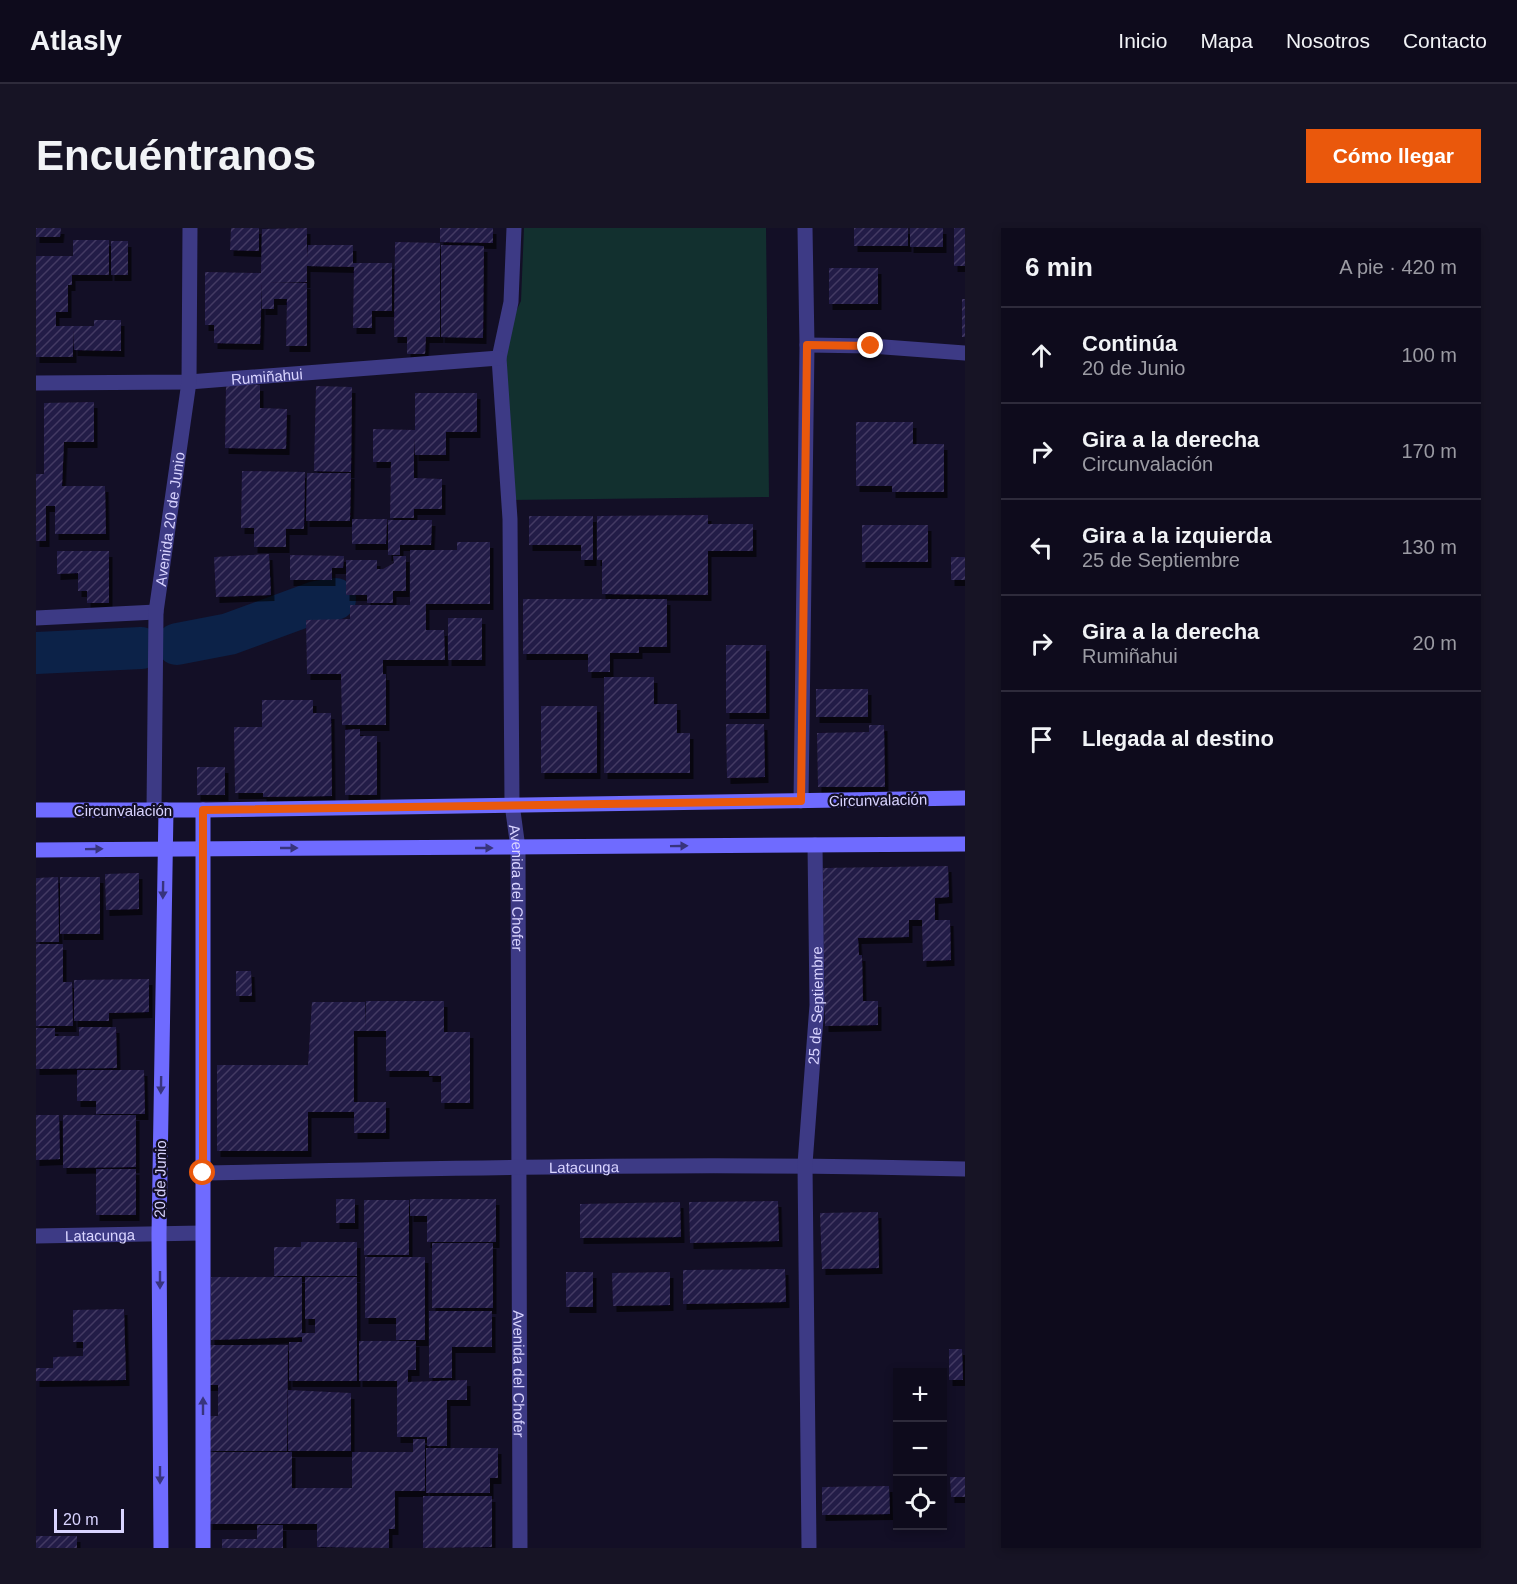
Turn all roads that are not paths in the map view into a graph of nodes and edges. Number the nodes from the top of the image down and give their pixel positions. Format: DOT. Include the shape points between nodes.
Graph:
graph roads {
  1 [pos="190,228"];
  2 [pos="514,228"];
  3 [pos="804,228"];
  4 [pos="807,345"];
  5 [pos="965,353"];
  6 [pos="498,358"];
  7 [pos="189,382"];
  8 [pos="36,383"];
  9 [pos="156,612"];
  10 [pos="36,618"];
  11 [pos="965,798"];
  12 [pos="801,801"];
  13 [pos="512,804"];
  14 [pos="36,810"];
  15 [pos="160,810"];
  16 [pos="203,810"];
  17 [pos="965,844"];
  18 [pos="815,845"];
  19 [pos="202,847"];
  20 [pos="163,848"];
  21 [pos="518,848"];
  22 [pos="36,850"];
  23 [pos="805,1164"];
  24 [pos="518,1166"];
  25 [pos="965,1169"];
  26 [pos="203,1173"];
  27 [pos="202,1233"];
  28 [pos="159,1234"];
  29 [pos="36,1236"];
  30 [pos="161,1548"];
  31 [pos="203,1548"];
  32 [pos="520,1548"];
  33 [pos="809,1548"];
  1 -- 7 [label="street, Avenida 20 de Junio"];
  2 -- 6 [label="street, Avenida del Chofer" via="511,303"];
  3 -- 4 [label="street"];
  4 -- 5 [label="street"];
  4 -- 12 [label="street"];
  6 -- 7 [label="street, Rumiñahui"];
  6 -- 13 [label="street, Avenida del Chofer" via="510,519"];
  7 -- 8 [label="street, Rumiñahui"];
  7 -- 9 [label="street, Avenida 20 de Junio"];
  9 -- 10 [label="street"];
  9 -- 15 [label="street, Avenida 20 de Junio"];
  11 -- 12 [label="main road, Circunvalación"];
  12 -- 13 [label="main road, Circunvalación"];
  13 -- 16 [label="main road, Circunvalación"];
  13 -- 21 [label="street, Avenida del Chofer"];
  14 -- 15 [label="main road, Circunvalación"];
  15 -- 16 [label="main road, Circunvalación"];
  15 -- 20 [label="main road, 20 de Junio"];
  16 -- 19 [label="main road"];
  17 -- 18 [label="main road"];
  21 -- 18 [label="main road, one-way"];
  18 -- 23 [label="street, 25 de Septiembre" via="817,1005"];
  19 -- 20 [label="main road"];
  19 -- 21 [label="main road, one-way"];
  19 -- 26 [label="main road"];
  22 -- 20 [label="main road, one-way"];
  20 -- 28 [label="main road, 20 de Junio, one-way"];
  21 -- 24 [label="street, Avenida del Chofer"];
  23 -- 24 [label="street, Latacunga"];
  23 -- 25 [label="street, Latacunga"];
  23 -- 33 [label="street, 25 de Septiembre"];
  24 -- 26 [label="street, Latacunga"];
  24 -- 32 [label="street, Avenida del Chofer"];
  26 -- 27 [label="main road"];
  27 -- 28 [label="street, Latacunga"];
  31 -- 27 [label="main road, one-way"];
  28 -- 29 [label="street, Latacunga"];
  28 -- 30 [label="main road, 20 de Junio, one-way"];
}
